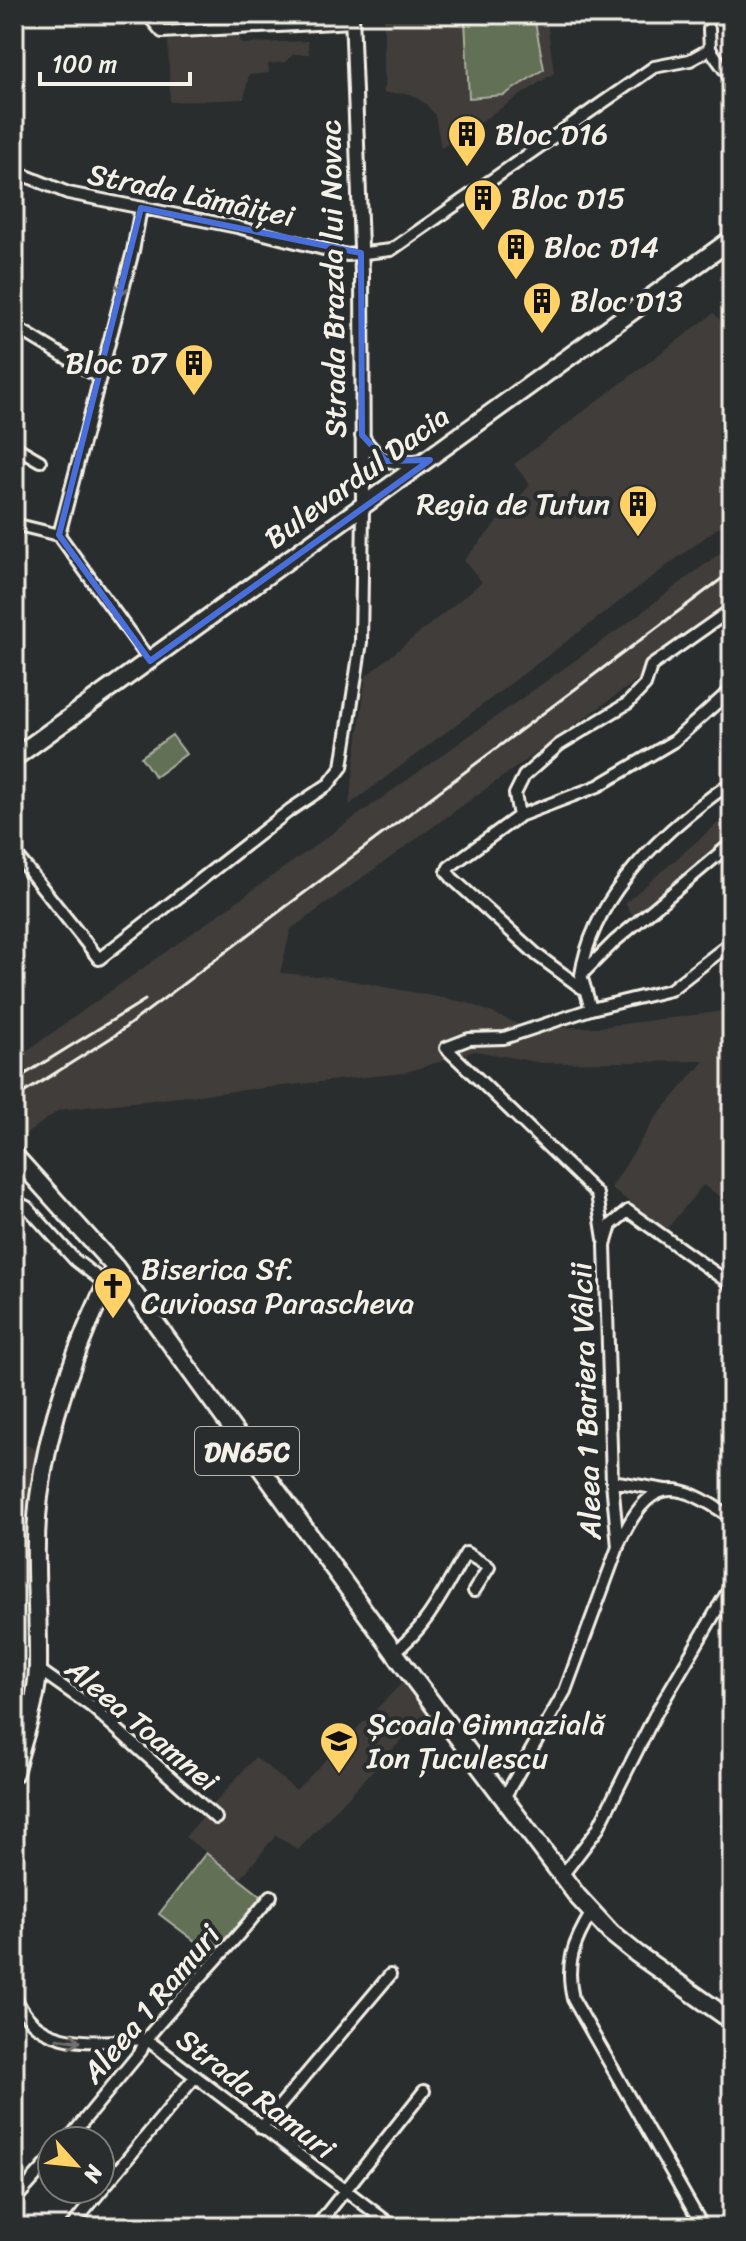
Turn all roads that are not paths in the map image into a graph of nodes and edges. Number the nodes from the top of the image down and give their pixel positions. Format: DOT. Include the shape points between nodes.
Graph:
graph roads {
  1 [pos="147,14"];
  2 [pos="352,18"];
  3 [pos="709,29"];
  4 [pos="710,49"];
  5 [pos="732,80"];
  6 [pos="14,171"];
  7 [pos="141,208"];
  8 [pos="732,239"];
  9 [pos="361,253"];
  10 [pos="14,326"];
  11 [pos="100,378"];
  12 [pos="362,435"];
  13 [pos="14,446"];
  14 [pos="430,460"];
  15 [pos="40,461"];
  16 [pos="363,509"];
  17 [pos="14,524"];
  18 [pos="59,535"];
  19 [pos="732,609"];
  20 [pos="150,661"];
  21 [pos="732,689"];
  22 [pos="14,758"];
  23 [pos="732,782"];
  24 [pos="519,816"];
  25 [pos="732,843"];
  26 [pos="14,852"];
  27 [pos="732,942"];
  28 [pos="581,975"];
  29 [pos="586,991"];
  30 [pos="591,1009"];
  31 [pos="14,1155"];
  32 [pos="14,1201"];
  33 [pos="605,1245"];
  34 [pos="115,1267"];
  35 [pos="106,1284"];
  36 [pos="732,1285"];
  37 [pos="612,1481"];
  38 [pos="666,1490"];
  39 [pos="732,1518"];
  40 [pos="618,1547"];
  41 [pos="732,1584"];
  42 [pos="474,1591"];
  43 [pos="718,1607"];
  44 [pos="732,1614"];
  45 [pos="394,1652"];
  46 [pos="38,1669"];
  47 [pos="15,1762"];
  48 [pos="504,1798"];
  49 [pos="216,1818"];
  50 [pos="561,1877"];
  51 [pos="271,1896"];
  52 [pos="592,1912"];
  53 [pos="390,1975"];
  54 [pos="14,1993"];
  55 [pos="732,2021"];
  56 [pos="146,2039"];
  57 [pos="195,2077"];
  58 [pos="424,2091"];
  59 [pos="80,2125"];
  60 [pos="261,2128"];
  61 [pos="36,2176"];
  62 [pos="344,2193"];
  63 [pos="14,2201"];
  64 [pos="386,2225"];
  65 [pos="71,2227"];
  66 [pos="316,2227"];
  67 [pos="703,2227"];
  1 -- 2 [label="street" via="162,32"];
  2 -- 9 [label="street, Strada Brazda lui Novac"];
  3 -- 4 [label="street"];
  4 -- 5 [label="street"];
  4 -- 9 [label="street, Strada Lămâiței" via="690,60 654,67 391,250"];
  6 -- 7 [label="street, Strada Lămâiței" via="68,193"];
  7 -- 9 [label="street, Strada Lămâiței" via="347,255"];
  7 -- 11 [label="street, one-way"];
  8 -- 14 [label="main road, Bulevardul Dacia"];
  9 -- 12 [label="street, Strada Brazda lui Novac"];
  10 -- 11 [label="street"];
  11 -- 18 [label="street"];
  12 -- 14 [label="street" via="386,461"];
  12 -- 16 [label="street, Strada Brazda lui Novac"];
  13 -- 15 [label="street"];
  14 -- 16 [label="main road, Bulevardul Dacia"];
  16 -- 20 [label="main road, Bulevardul Dacia"];
  16 -- 26 [label="street, Strada Brazda lui Novac" via="359,661 342,767 329,784 99,959"];
  17 -- 18 [label="street"];
  18 -- 20 [label="street"];
  19 -- 24 [label="street" via="651,666 645,685 628,703 559,745 524,776 515,794"];
  20 -- 22 [label="main road, Bulevardul Dacia"];
  21 -- 24 [label="street" via="674,741 598,786"];
  23 -- 28 [label="street" via="689,811 633,871 594,923"];
  24 -- 29 [label="street" via="447,872 537,955"];
  25 -- 28 [label="street"];
  27 -- 30 [label="street" via="670,990"];
  28 -- 29 [label="street"];
  29 -- 30 [label="street"];
  30 -- 33 [label="street" via="504,1038 469,1039 446,1048 597,1194"];
  31 -- 34 [label="main road, DN65C"];
  32 -- 35 [label="street" via="27,1207 75,1260"];
  33 -- 36 [label="street, Aleea 1 Bariera Vâlcii" via="611,1225 628,1211"];
  33 -- 37 [label="street, Aleea 1 Bariera Vâlcii"];
  34 -- 35 [label="main road"];
  34 -- 45 [label="main road, DN65C"];
  35 -- 46 [label="main road" via="62,1400 40,1494 35,1556"];
  37 -- 38 [label="street"];
  37 -- 40 [label="street, Aleea 1 Bariera Vâlcii"];
  38 -- 39 [label="street" via="694,1494"];
  38 -- 40 [label="street" via="638,1507"];
  40 -- 48 [label="street, Aleea 1 Bariera Vâlcii" via="565,1691"];
  41 -- 43 [label="street"];
  42 -- 45 [label="street" via="489,1567 466,1553 431,1614"];
  43 -- 44 [label="street"];
  43 -- 50 [label="street" via="597,1830"];
  45 -- 48 [label="main road, DN65C"];
  46 -- 47 [label="main road"];
  46 -- 49 [label="street, Aleea Toamnei" via="92,1707"];
  48 -- 50 [label="main road, DN65C"];
  50 -- 52 [label="main road, DN65C"];
  51 -- 56 [label="street, Aleea 1 Ramuri"];
  52 -- 55 [label="main road, DN65C" via="637,1954"];
  52 -- 67 [label="street" via="569,1961 573,1999"];
  53 -- 60 [label="street"];
  54 -- 56 [label="street, Strada Ramuri, one-way" via="19,2009 55,2038 74,2043"];
  56 -- 57 [label="street, Strada Ramuri"];
  56 -- 59 [label="street, Aleea 1 Ramuri"];
  57 -- 60 [label="street, Strada Ramuri"];
  57 -- 65 [label="street"];
  58 -- 62 [label="street"];
  60 -- 62 [label="street, Strada Ramuri"];
  61 -- 63 [label="street"];
  62 -- 64 [label="street, Strada Ramuri"];
  62 -- 66 [label="street, Strada Ramuri"];
}
